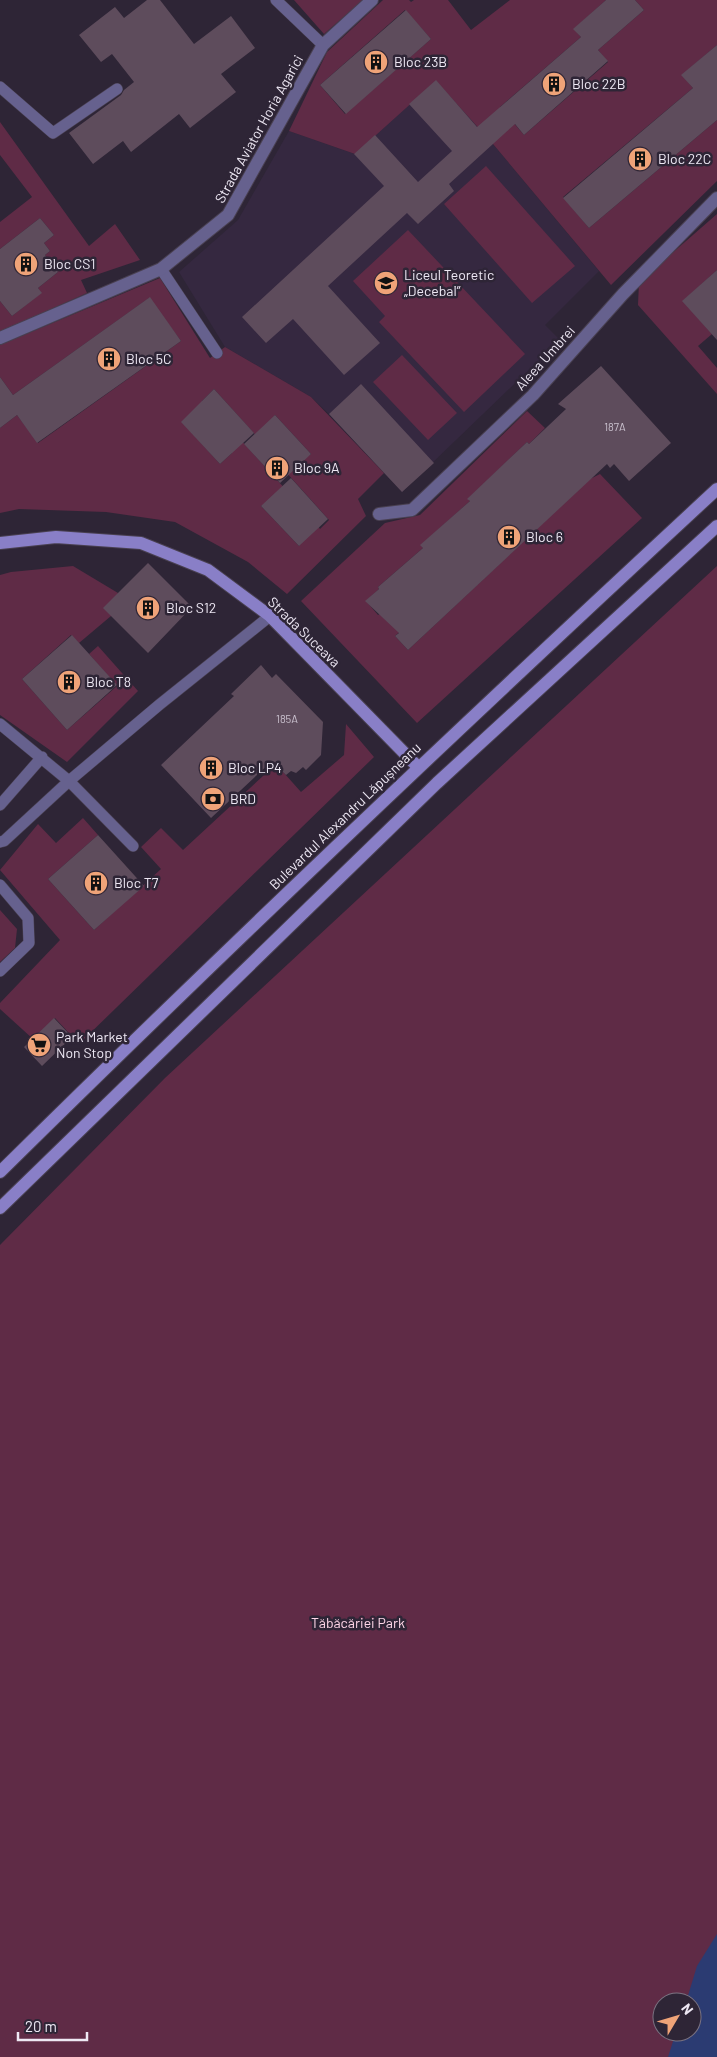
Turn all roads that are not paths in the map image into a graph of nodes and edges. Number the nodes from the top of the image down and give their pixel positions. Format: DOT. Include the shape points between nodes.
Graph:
graph roads {
  1 [pos="276,0"];
  2 [pos="372,0"];
  3 [pos="323,45"];
  4 [pos="0,87"];
  5 [pos="117,89"];
  6 [pos="717,198"];
  7 [pos="161,269"];
  8 [pos="0,338"];
  9 [pos="217,353"];
  10 [pos="717,489"];
  11 [pos="379,514"];
  12 [pos="717,526"];
  13 [pos="0,543"];
  14 [pos="270,616"];
  15 [pos="0,724"];
  16 [pos="42,757"];
  17 [pos="418,767"];
  18 [pos="69,781"];
  19 [pos="0,805"];
  20 [pos="0,842"];
  21 [pos="133,846"];
  22 [pos="0,885"];
  23 [pos="0,971"];
  24 [pos="0,1172"];
  25 [pos="0,1208"];
  1 -- 3 [label="lane"];
  2 -- 3 [label="street, Strada Aviator Horia Agarici"];
  3 -- 7 [label="street, Strada Aviator Horia Agarici" via="228,215"];
  4 -- 5 [label="lane" via="53,133"];
  6 -- 11 [label="street, Aleea Umbrei" via="623,294 533,394 412,510"];
  7 -- 8 [label="street, Strada Aviator Horia Agarici"];
  7 -- 9 [label="lane"];
  10 -- 17 [label="main road, Bulevardul Alexandru Lăpușneanu"];
  12 -- 25 [label="main road" via="430,790"];
  13 -- 14 [label="main road, Strada Suceava" via="56,536 141,543 208,570"];
  14 -- 17 [label="main road, Strada Suceava"];
  14 -- 18 [label="lane"];
  15 -- 16 [label="lane"];
  16 -- 18 [label="lane"];
  16 -- 19 [label="lane"];
  17 -- 24 [label="main road, Bulevardul Alexandru Lăpușneanu" via="122,1050"];
  18 -- 20 [label="lane" via="4,842"];
  18 -- 21 [label="lane"];
  22 -- 23 [label="lane" via="28,918 29,943"];
}
